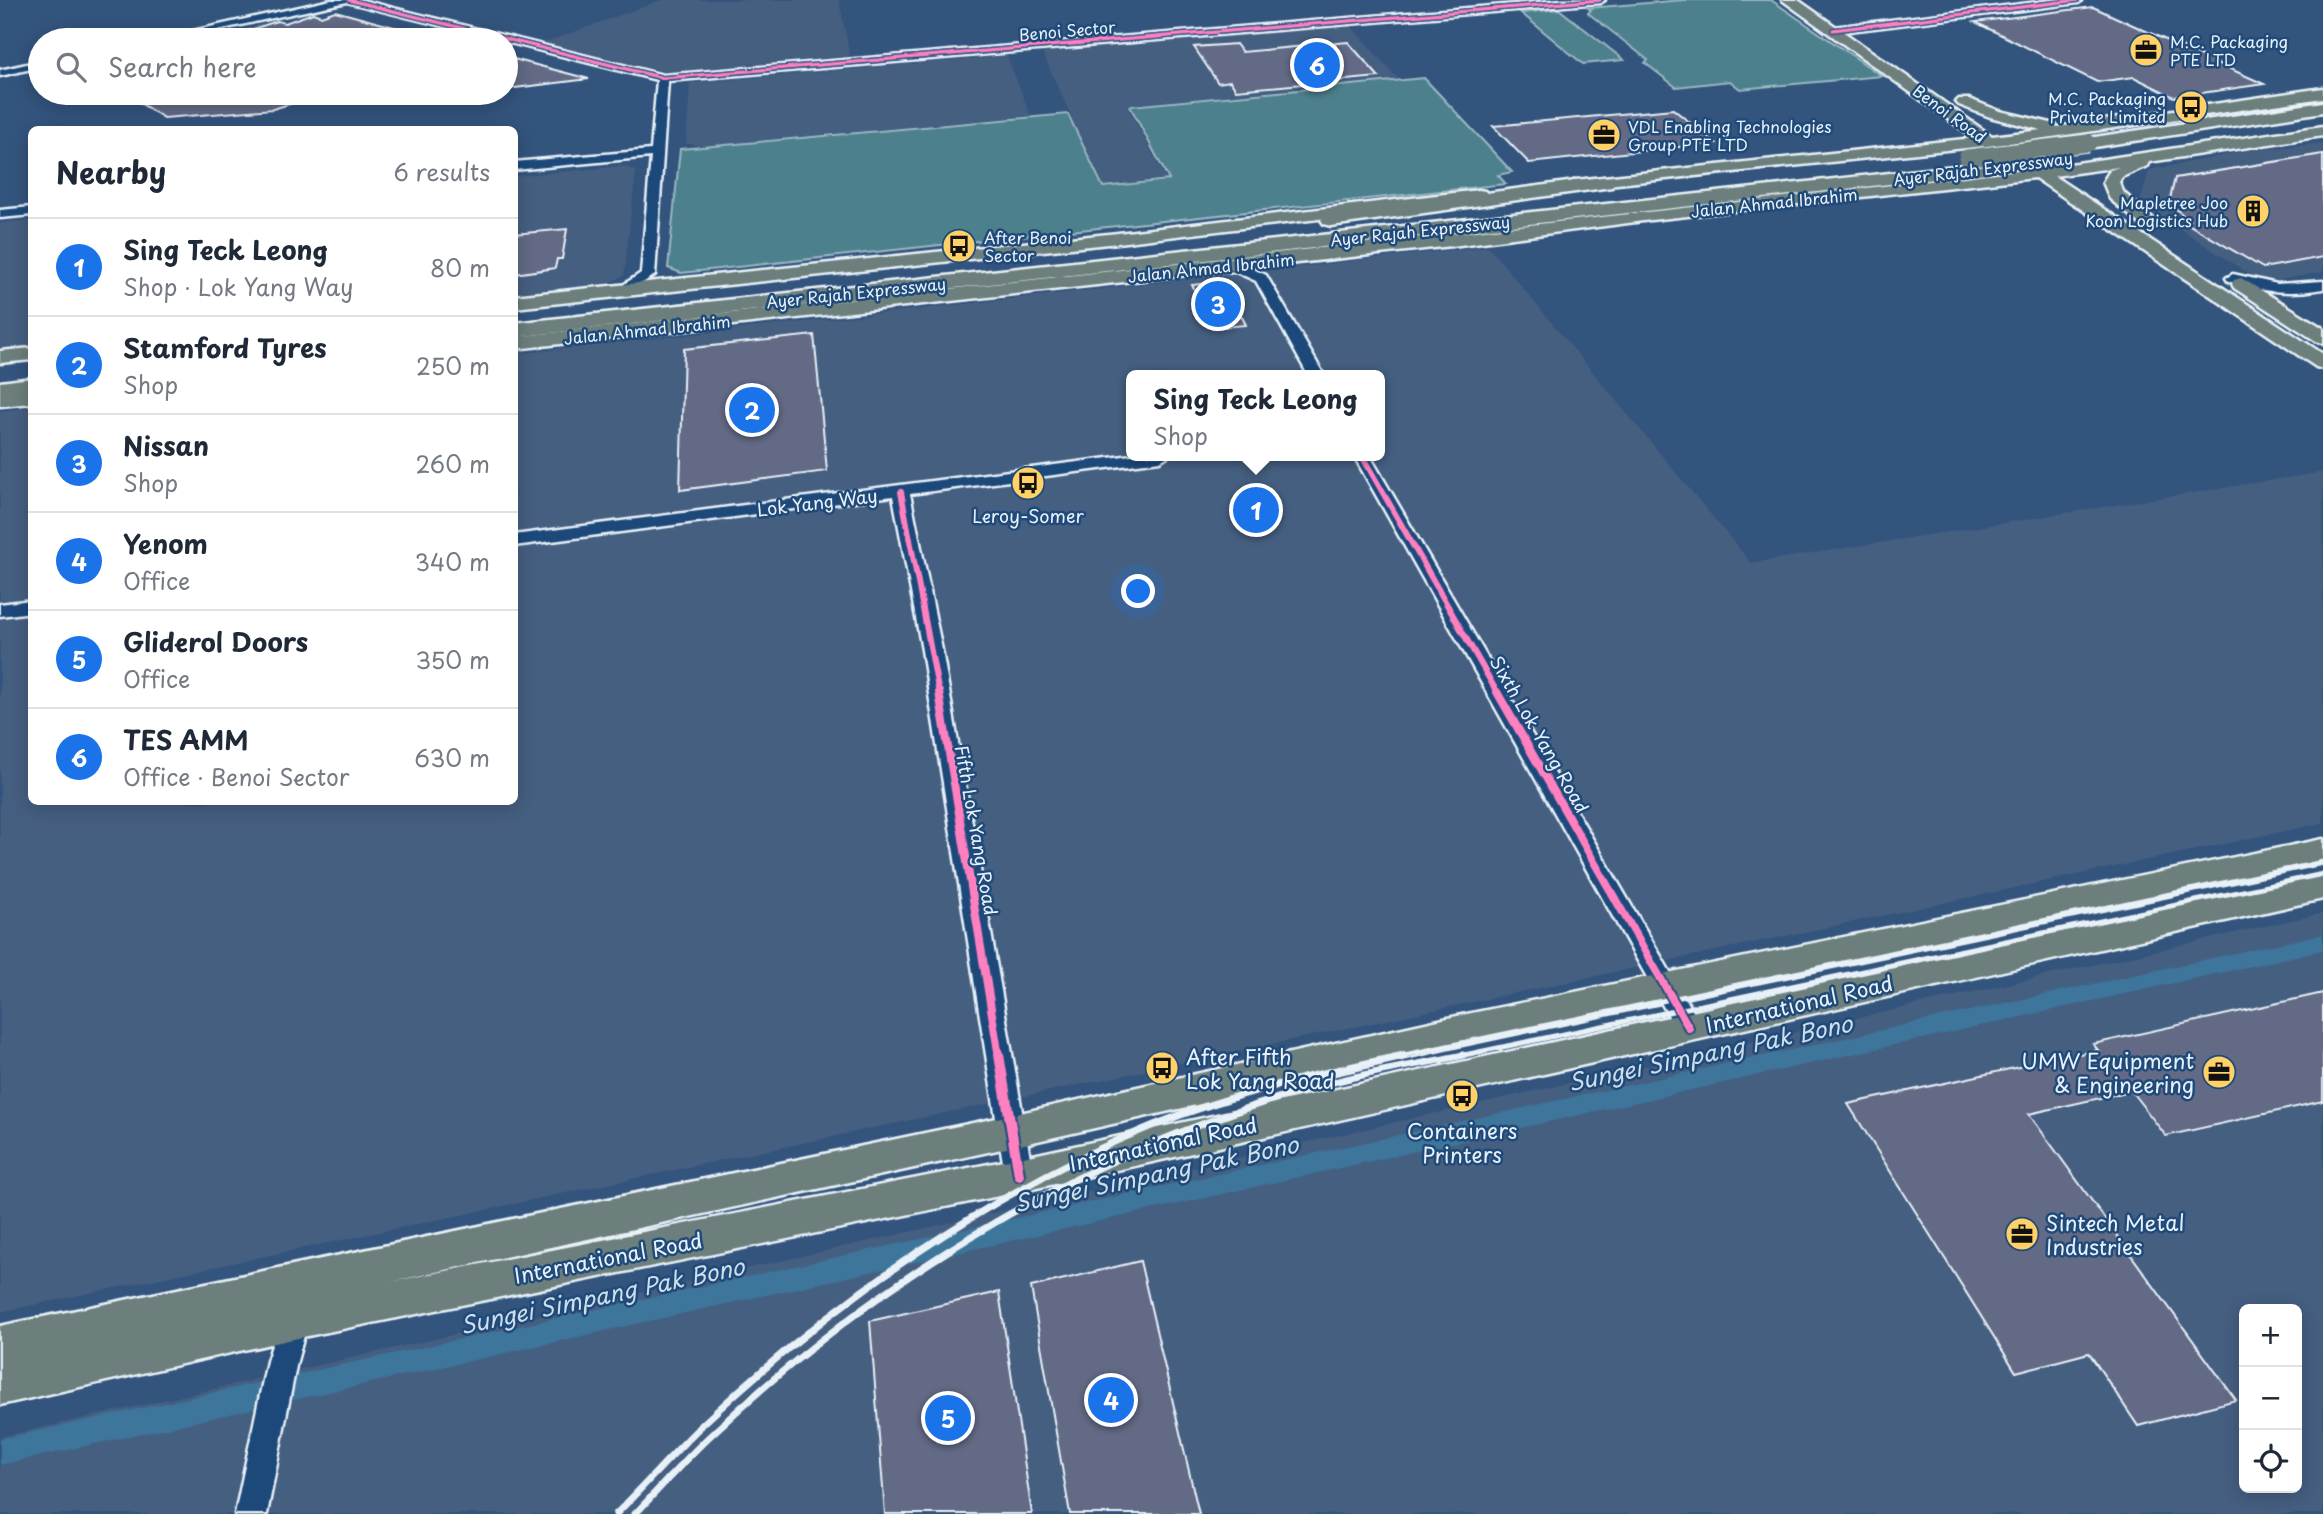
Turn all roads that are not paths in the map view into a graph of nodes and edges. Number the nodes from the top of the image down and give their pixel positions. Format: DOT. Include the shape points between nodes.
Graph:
graph roads {
  1 [pos="347,0"];
  2 [pos="1600,0"];
  3 [pos="1789,0"];
  4 [pos="2078,0"];
  5 [pos="1838,13"];
  6 [pos="1859,27"];
  7 [pos="214,28"];
  8 [pos="460,28"];
  9 [pos="1833,30"];
  10 [pos="1877,40"];
  11 [pos="518,42"];
  12 [pos="28,67"];
  13 [pos="0,73"];
  14 [pos="663,78"];
  15 [pos="2323,93"];
  16 [pos="2323,107"];
  17 [pos="2323,118"];
  18 [pos="1961,121"];
  19 [pos="2323,131"];
  20 [pos="1988,141"];
  21 [pos="1931,148"];
  22 [pos="2090,148"];
  23 [pos="658,153"];
  24 [pos="2156,157"];
  25 [pos="2032,158"];
  26 [pos="518,166"];
  27 [pos="1979,169"];
  28 [pos="1965,181"];
  29 [pos="1605,183"];
  30 [pos="28,211"];
  31 [pos="0,214"];
  32 [pos="1651,215"];
  33 [pos="1309,226"];
  34 [pos="2147,228"];
  35 [pos="1188,256"];
  36 [pos="1293,258"];
  37 [pos="1213,266"];
  38 [pos="648,275"];
  39 [pos="2228,275"];
  40 [pos="1261,278"];
  41 [pos="668,285"];
  42 [pos="2317,286"];
  43 [pos="625,290"];
  44 [pos="518,302"];
  45 [pos="518,315"];
  46 [pos="2294,318"];
  47 [pos="518,330"];
  48 [pos="2323,337"];
  49 [pos="518,343"];
  50 [pos="28,354"];
  51 [pos="0,358"];
  52 [pos="2323,363"];
  53 [pos="28,365"];
  54 [pos="0,368"];
  55 [pos="1313,370"];
  56 [pos="28,386"];
  57 [pos="0,389"];
  58 [pos="28,397"];
  59 [pos="0,400"];
  60 [pos="1126,461"];
  61 [pos="1365,461"];
  62 [pos="901,492"];
  63 [pos="518,540"];
  64 [pos="28,606"];
  65 [pos="0,610"];
  66 [pos="2323,851"];
  67 [pos="2323,887"];
  68 [pos="1666,988"];
  69 [pos="1689,1028"];
  70 [pos="1011,1131"];
  71 [pos="1019,1175"];
  72 [pos="303,1281"];
  73 [pos="293,1320"];
  74 [pos="0,1346"];
  75 [pos="0,1385"];
  76 [pos="251,1514"];
  1 -- 7 [label="street"];
  1 -- 8 [label="street, Benoi Sector"];
  2 -- 14 [label="street, Benoi Sector"];
  3 -- 9 [label="main road, Benoi Road"];
  4 -- 6 [label="street"];
  5 -- 6 [label="main road"];
  6 -- 9 [label="street"];
  6 -- 10 [label="main road"];
  9 -- 18 [label="main road, Benoi Road"];
  11 -- 14 [label="street, Benoi Sector"];
  12 -- 13 [label="street"];
  14 -- 23 [label="street"];
  15 -- 22 [label="main road, Jalan Ahmad Ibrahim"];
  16 -- 22 [label="highway, Ayer Rajah Expressway"];
  17 -- 22 [label="highway, Ayer Rajah Expressway"];
  18 -- 20 [label="main road, Benoi Road"];
  18 -- 21 [label="main road" via="1950,138"];
  19 -- 24 [label="main road, Jalan Ahmad Ibrahim"];
  20 -- 21 [label="main road"];
  20 -- 25 [label="main road, Benoi Road"];
  21 -- 25 [label="main road"];
  21 -- 29 [label="main road"];
  22 -- 24 [label="main road, Jalan Ahmad Ibrahim"];
  22 -- 25 [label="main road, Jalan Ahmad Ibrahim"];
  22 -- 25 [label="main road"];
  22 -- 25 [label="main road, Jalan Ahmad Ibrahim"];
  22 -- 25 [label="main road, Benoi Road" via="1959,99"];
  22 -- 27 [label="highway, Ayer Rajah Expressway"];
  23 -- 26 [label="street"];
  23 -- 38 [label="street"];
  24 -- 34 [label="main road" via="2125,169 2111,182 2116,195"];
  25 -- 27 [label="main road, Jalan Ahmad Ibrahim"];
  25 -- 34 [label="main road, Benoi Road"];
  25 -- 34 [label="main road, Benoi Road"];
  27 -- 28 [label="main road, Jalan Ahmad Ibrahim"];
  27 -- 33 [label="highway, Ayer Rajah Expressway"];
  27 -- 35 [label="highway, Ayer Rajah Expressway"];
  28 -- 32 [label="main road, Jalan Ahmad Ibrahim"];
  28 -- 34 [label="main road" via="2049,192"];
  29 -- 33 [label="highway" via="1385,211"];
  29 -- 41 [label="main road"];
  30 -- 31 [label="street"];
  32 -- 35 [label="highway"];
  32 -- 36 [label="main road, Jalan Ahmad Ibrahim"];
  33 -- 45 [label="highway, Ayer Rajah Expressway"];
  34 -- 52 [label="main road, Benoi Road"];
  35 -- 47 [label="highway, Ayer Rajah Expressway"];
  36 -- 37 [label="main road, Jalan Ahmad Ibrahim"];
  36 -- 40 [label="street" via="1273,266"];
  37 -- 40 [label="street" via="1239,268"];
  37 -- 49 [label="main road, Jalan Ahmad Ibrahim"];
  38 -- 41 [label="street"];
  38 -- 43 [label="street"];
  39 -- 42 [label="street" via="2273,290"];
  39 -- 46 [label="main road"];
  40 -- 55 [label="street"];
  41 -- 43 [label="main road"];
  42 -- 46 [label="street" via="2294,302 2290,309"];
  43 -- 44 [label="main road"];
  46 -- 48 [label="main road"];
  50 -- 51 [label="main road"];
  53 -- 54 [label="highway"];
  56 -- 57 [label="highway"];
  58 -- 59 [label="main road"];
  60 -- 62 [label="street, Lok Yang Way"];
  61 -- 68 [label="street, Sixth Lok Yang Road"];
  62 -- 63 [label="street, Lok Yang Way"];
  62 -- 70 [label="street, Fifth Lok Yang Road" via="932,650"];
  64 -- 65 [label="street"];
  66 -- 68 [label="main road, International Road"];
  67 -- 69 [label="main road, International Road"];
  68 -- 69 [label="street, Sixth Lok Yang Road"];
  68 -- 70 [label="main road, International Road"];
  69 -- 71 [label="main road, International Road"];
  70 -- 71 [label="street, Fifth Lok Yang Road"];
  70 -- 72 [label="main road, International Road"];
  71 -- 73 [label="main road, International Road"];
  72 -- 73 [label="street"];
  72 -- 74 [label="main road, International Road"];
  73 -- 75 [label="main road, International Road"];
  73 -- 76 [label="street"];
}
